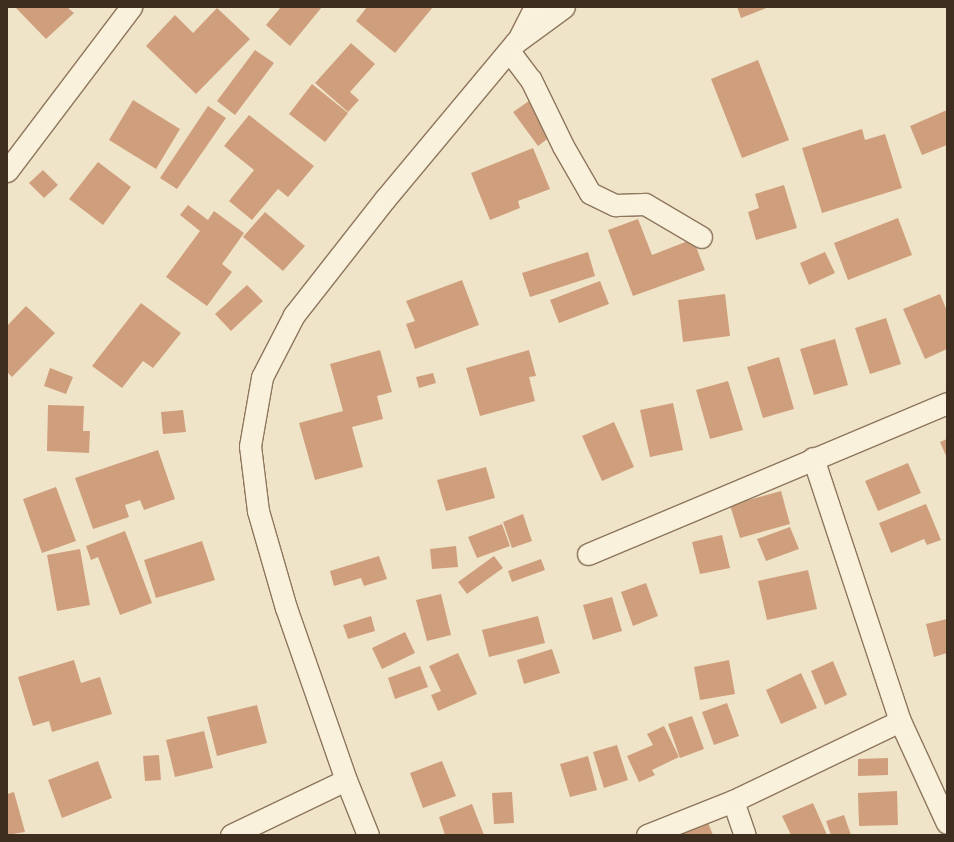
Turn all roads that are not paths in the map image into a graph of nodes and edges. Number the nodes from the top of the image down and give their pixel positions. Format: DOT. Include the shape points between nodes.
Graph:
graph roads {
  1 [pos="131,7"];
  2 [pos="535,7"];
  3 [pos="564,7"];
  4 [pos="513,46"];
  5 [pos="7,171"];
  6 [pos="701,237"];
  7 [pos="947,403"];
  8 [pos="813,458"];
  9 [pos="588,554"];
  10 [pos="900,721"];
  11 [pos="346,780"];
  12 [pos="733,801"];
  13 [pos="947,823"];
  14 [pos="231,835"];
  15 [pos="368,835"];
  16 [pos="647,835"];
  17 [pos="745,835"];
  1 -- 5 [label="street"];
  2 -- 4 [label="street"];
  3 -- 4 [label="street"];
  4 -- 6 [label="street" via="563,146 590,193 615,205 645,204"];
  4 -- 11 [label="street" via="385,199 294,315 262,377 250,446 258,511 286,608"];
  7 -- 8 [label="street"];
  8 -- 9 [label="street"];
  8 -- 10 [label="street"];
  10 -- 12 [label="street"];
  10 -- 13 [label="street"];
  11 -- 14 [label="street"];
  11 -- 15 [label="street"];
  12 -- 16 [label="street"];
  12 -- 17 [label="street"];
}
